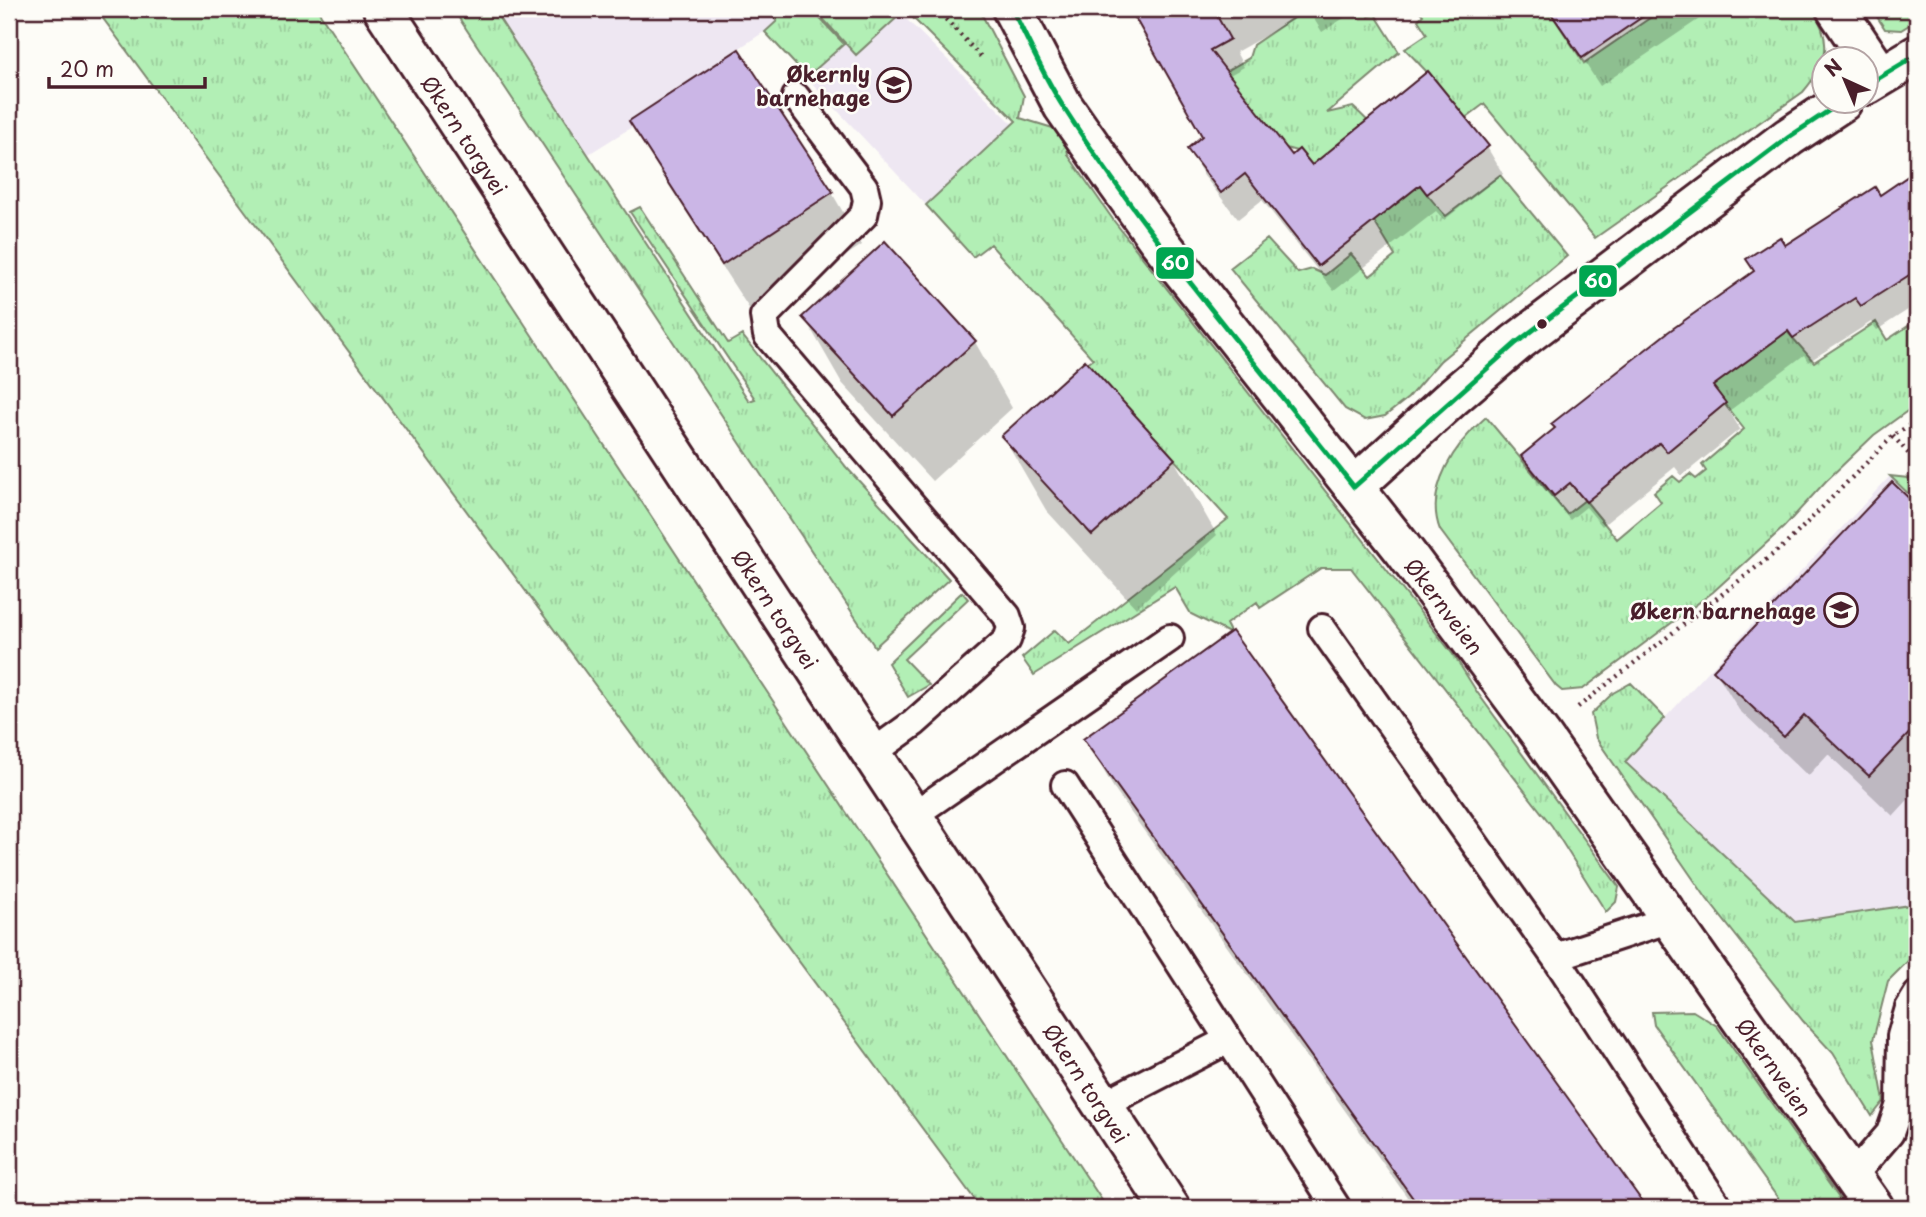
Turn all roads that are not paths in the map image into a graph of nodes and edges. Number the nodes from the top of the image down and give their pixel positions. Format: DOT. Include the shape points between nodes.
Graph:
graph roads {
  1 [pos="383,9"];
  2 [pos="1012,9"];
  3 [pos="1836,9"];
  4 [pos="1856,46"];
  5 [pos="1917,55"];
  6 [pos="1881,77"];
  7 [pos="796,97"];
  8 [pos="1821,116"];
  9 [pos="1354,487"];
  10 [pos="1322,628"];
  11 [pos="1170,638"];
  12 [pos="871,754"];
  13 [pos="1065,785"];
  14 [pos="912,816"];
  15 [pos="1671,919"];
  16 [pos="1555,957"];
  17 [pos="1917,995"];
  18 [pos="1228,1040"];
  19 [pos="1102,1105"];
  20 [pos="1852,1177"];
  21 [pos="1170,1208"];
  22 [pos="1337,1208"];
  23 [pos="1719,1208"];
  24 [pos="1874,1208"];
  1 -- 12 [label="street, Økern torgvei"];
  2 -- 9 [label="street, Økernveien" via="1063,106 1112,176"];
  3 -- 4 [label="street"];
  5 -- 6 [label="street"];
  7 -- 12 [label="lane" via="864,187 867,200 864,215 764,316 767,335 1007,616 1011,628 1007,640 914,723"];
  8 -- 9 [label="street" via="1516,343"];
  9 -- 15 [label="street, Økernveien" via="1541,735"];
  10 -- 16 [label="lane"];
  11 -- 14 [label="lane"];
  12 -- 14 [label="street, Økern torgvei"];
  13 -- 18 [label="lane"];
  14 -- 19 [label="street, Økern torgvei"];
  15 -- 16 [label="lane"];
  15 -- 20 [label="street, Økernveien"];
  16 -- 23 [label="lane"];
  17 -- 20 [label="lane" via="1901,1036 1900,1104 1890,1133"];
  18 -- 19 [label="lane"];
  18 -- 22 [label="lane"];
  19 -- 21 [label="street, Økern torgvei"];
  20 -- 24 [label="street, Økernveien"];
}
